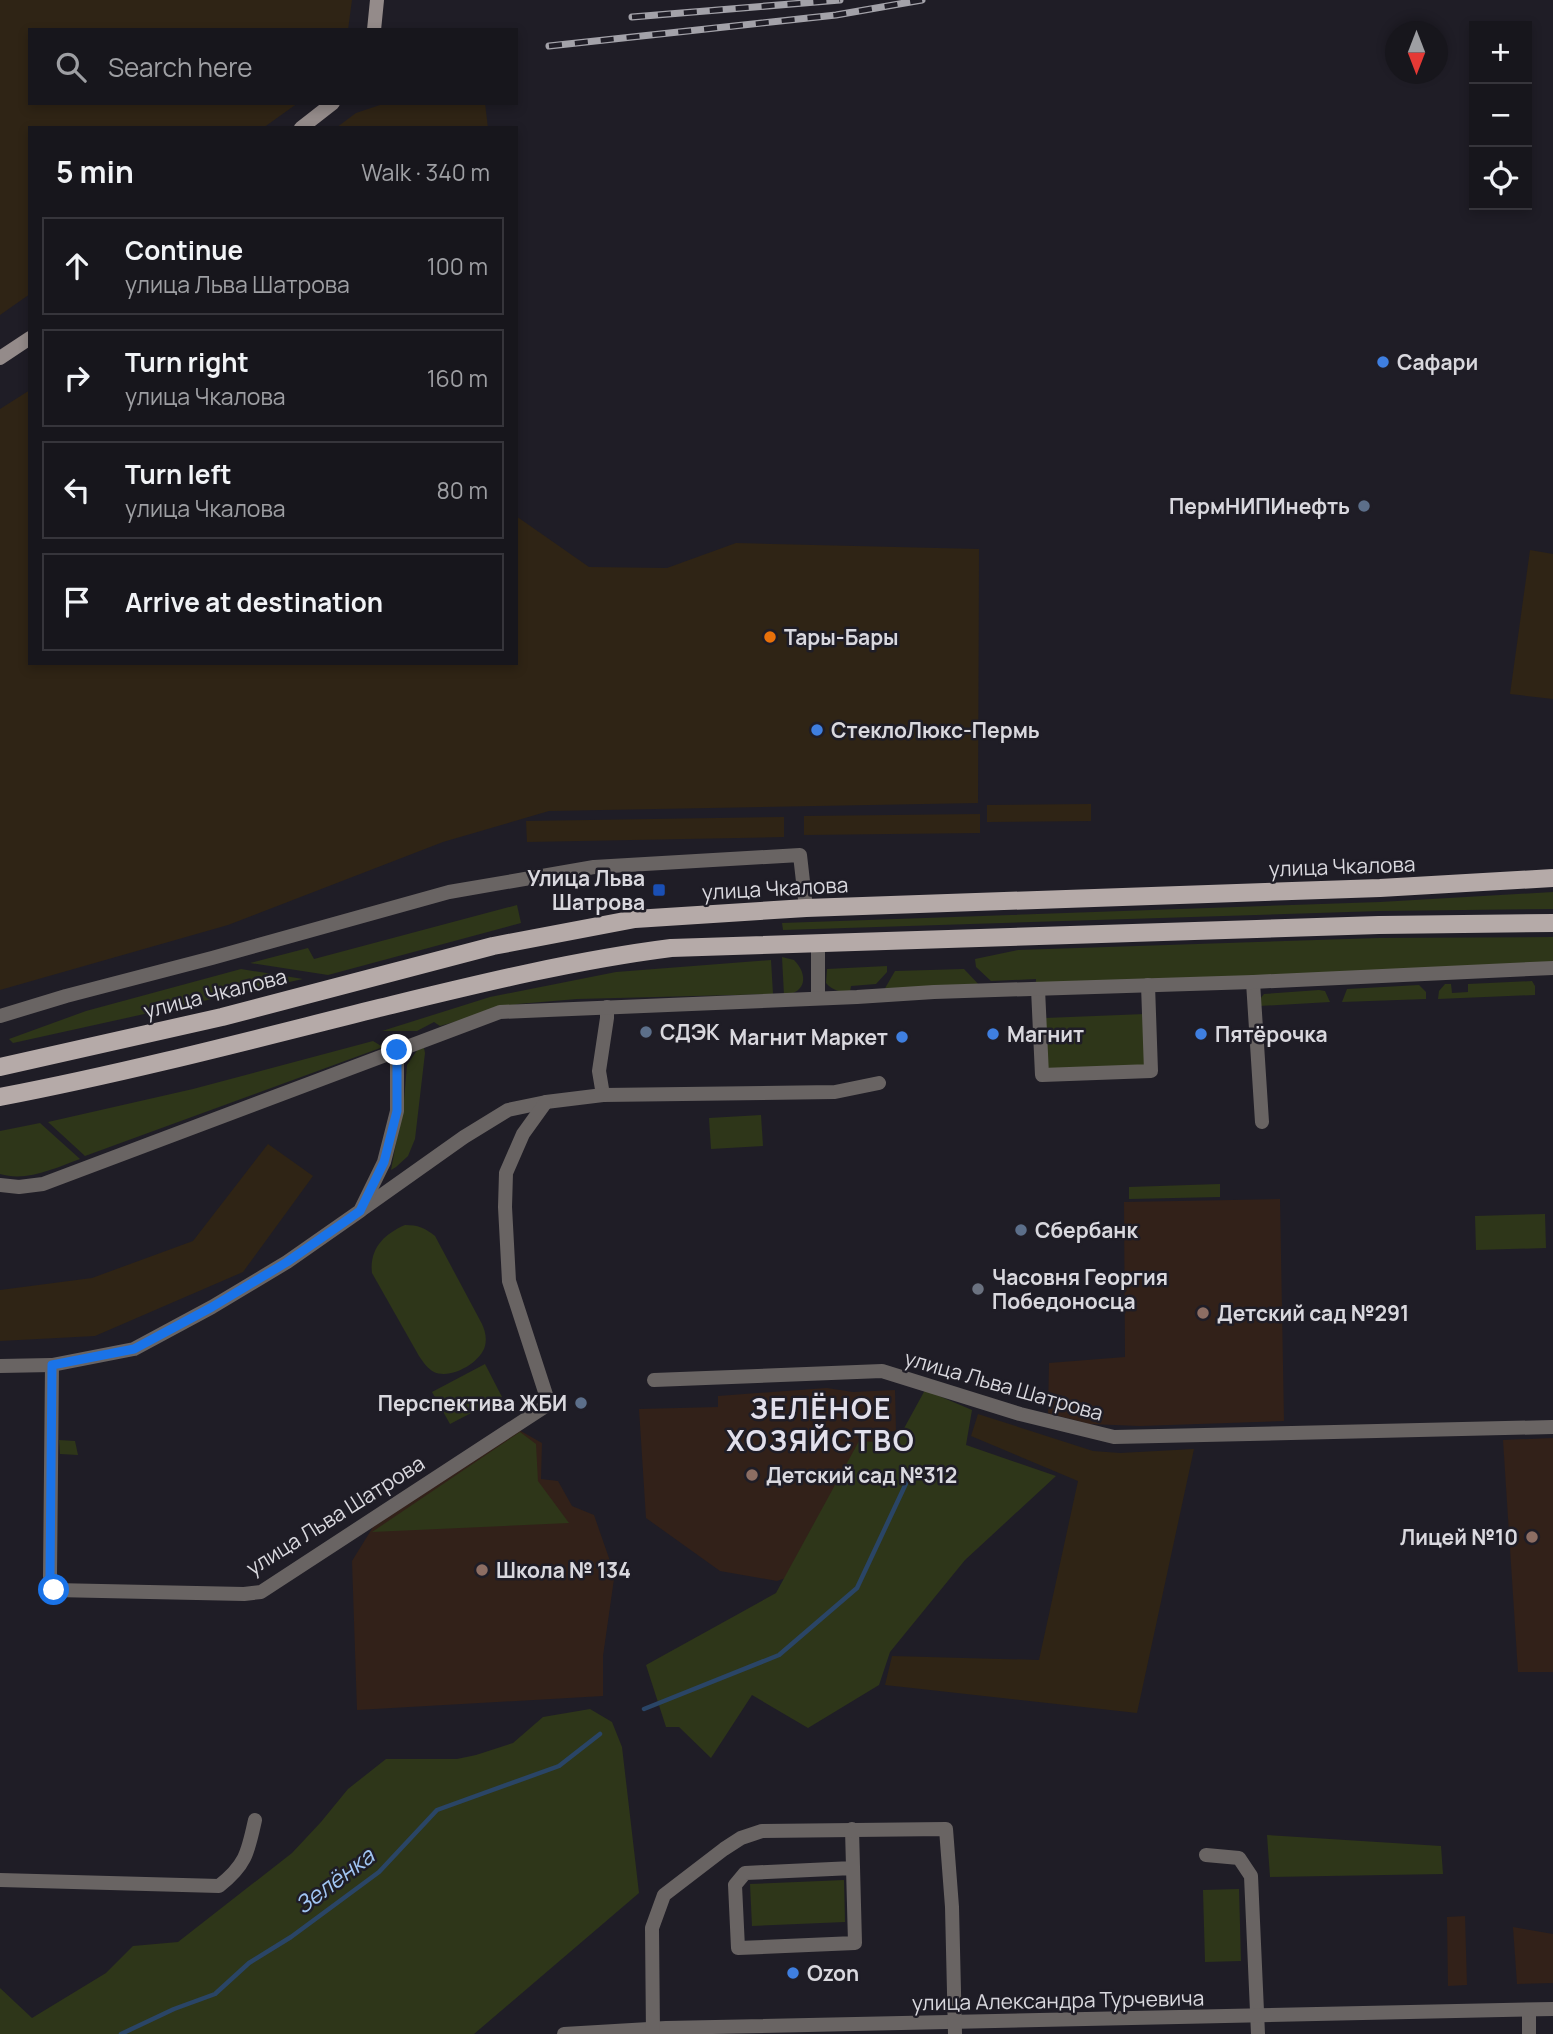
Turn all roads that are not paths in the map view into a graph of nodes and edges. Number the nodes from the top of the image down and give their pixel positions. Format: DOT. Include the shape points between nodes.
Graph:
graph roads {
  1 [pos="376,0"];
  2 [pos="374,28"];
  3 [pos="330,105"];
  4 [pos="304,126"];
  5 [pos="28,339"];
  6 [pos="0,358"];
  7 [pos="1553,878"];
  8 [pos="806,908"];
  9 [pos="1553,923"];
  10 [pos="818,943"];
  11 [pos="1553,968"];
  12 [pos="1253,982"];
  13 [pos="1148,985"];
  14 [pos="1038,989"];
  15 [pos="818,998"];
  16 [pos="607,1007"];
  17 [pos="0,1016"];
  18 [pos="397,1050"];
  19 [pos="8,1065"];
  20 [pos="879,1083"];
  21 [pos="603,1095"];
  22 [pos="0,1097"];
  23 [pos="546,1102"];
  24 [pos="1262,1122"];
  25 [pos="0,1185"];
  26 [pos="360,1211"];
  27 [pos="52,1365"];
  28 [pos="0,1366"];
  29 [pos="654,1380"];
  30 [pos="1553,1427"];
  31 [pos="255,1820"];
  32 [pos="852,1829"];
  33 [pos="1206,1855"];
  34 [pos="853,1868"];
  35 [pos="0,1880"];
  36 [pos="1529,2010"];
  37 [pos="1553,2010"];
  38 [pos="1258,2016"];
  39 [pos="955,2029"];
  40 [pos="653,2032"];
  41 [pos="564,2034"];
  42 [pos="1258,2034"];
  43 [pos="1530,2034"];
  1 -- 2 [label="street"];
  3 -- 4 [label="street"];
  5 -- 6 [label="street"];
  7 -- 8 [label="main road, улица Чкалова"];
  8 -- 17 [label="street" via="800,855 594,867 449,892"];
  8 -- 19 [label="main road, улица Чкалова" via="635,919 493,946 222,1017"];
  9 -- 10 [label="main road"];
  10 -- 15 [label="street"];
  10 -- 22 [label="main road" via="671,948 605,957"];
  11 -- 12 [label="street"];
  12 -- 13 [label="street"];
  12 -- 24 [label="street"];
  13 -- 14 [label="street"];
  13 -- 14 [label="street" via="1152,1071 1042,1075"];
  14 -- 15 [label="street"];
  15 -- 16 [label="street"];
  16 -- 18 [label="street" via="500,1012"];
  16 -- 21 [label="street" via="600,1071"];
  18 -- 25 [label="street" via="43,1184"];
  18 -- 26 [label="street" via="397,1111 384,1162"];
  20 -- 21 [label="street" via="835,1092"];
  21 -- 23 [label="street"];
  23 -- 26 [label="street" via="508,1110"];
  23 -- 27 [label="street, улица Льва Шатрова" via="523,1133 506,1173 505,1208 509,1281 549,1404 261,1592 54,1590 50,1576"];
  26 -- 27 [label="street" via="287,1262 134,1349"];
  27 -- 28 [label="street"];
  29 -- 30 [label="street, улица Льва Шатрова" via="882,1371 1020,1414 1114,1437"];
  31 -- 35 [label="street" via="247,1854 234,1875 219,1886"];
  32 -- 34 [label="street"];
  32 -- 39 [label="street" via="946,1829"];
  32 -- 40 [label="street" via="762,1831 741,1838 664,1895 652,1928"];
  33 -- 38 [label="street" via="1239,1858 1251,1876"];
  34 -- 34 [label="street" via="855,1943 738,1948 735,1885 745,1873"];
  36 -- 37 [label="street, улица Александра Турчевича"];
  36 -- 38 [label="street, улица Александра Турчевича"];
  36 -- 43 [label="street"];
  38 -- 39 [label="street, улица Александра Турчевича"];
  38 -- 42 [label="street"];
  39 -- 40 [label="street, улица Александра Турчевича" via="666,2028"];
  40 -- 41 [label="street, улица Александра Турчевича"];
}
